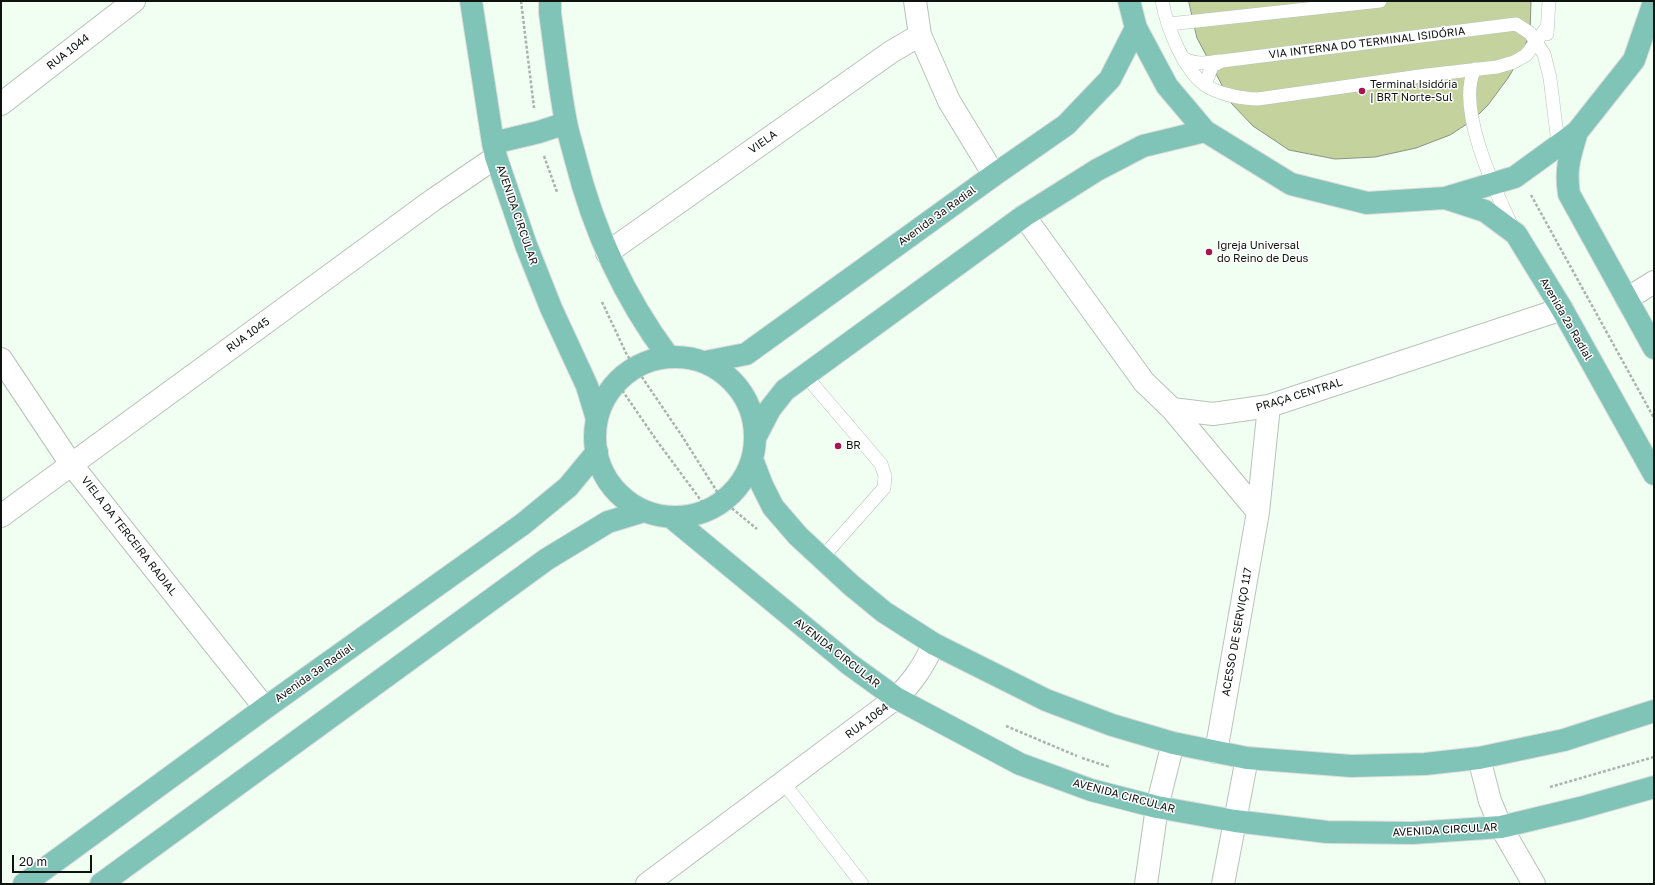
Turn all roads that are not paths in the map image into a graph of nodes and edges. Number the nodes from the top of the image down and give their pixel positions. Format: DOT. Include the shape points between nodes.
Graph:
graph roads {
  1 [pos="134,1"];
  2 [pos="470,1"];
  3 [pos="550,1"];
  4 [pos="915,1"];
  5 [pos="1129,1"];
  6 [pos="1162,1"];
  7 [pos="1380,1"];
  8 [pos="1549,1"];
  9 [pos="1654,2"];
  10 [pos="1169,24"];
  11 [pos="1548,26"];
  12 [pos="1136,28"];
  13 [pos="920,35"];
  14 [pos="1536,42"];
  15 [pos="1544,54"];
  16 [pos="1185,59"];
  17 [pos="1222,61"];
  18 [pos="1475,70"];
  19 [pos="1452,72"];
  20 [pos="1205,85"];
  21 [pos="1469,93"];
  22 [pos="1,104"];
  23 [pos="566,123"];
  24 [pos="1205,131"];
  25 [pos="1577,132"];
  26 [pos="1559,145"];
  27 [pos="494,150"];
  28 [pos="994,175"];
  29 [pos="1492,184"];
  30 [pos="1569,194"];
  31 [pos="1445,198"];
  32 [pos="1024,216"];
  33 [pos="1516,234"];
  34 [pos="607,253"];
  35 [pos="1654,282"];
  36 [pos="1627,299"];
  37 [pos="1562,309"];
  38 [pos="1654,348"];
  39 [pos="668,356"];
  40 [pos="1,359"];
  41 [pos="705,362"];
  42 [pos="805,375"];
  43 [pos="1269,406"];
  44 [pos="1172,409"];
  45 [pos="598,419"];
  46 [pos="756,438"];
  47 [pos="597,452"];
  48 [pos="752,460"];
  49 [pos="71,464"];
  50 [pos="1654,474"];
  51 [pos="644,511"];
  52 [pos="1258,512"];
  53 [pos="1,516"];
  54 [pos="671,517"];
  55 [pos="821,559"];
  56 [pos="934,644"];
  57 [pos="896,698"];
  58 [pos="265,708"];
  59 [pos="1654,710"];
  60 [pos="1173,743"];
  61 [pos="1216,752"];
  62 [pos="1247,758"];
  63 [pos="1479,758"];
  64 [pos="783,782"];
  65 [pos="1654,787"];
  66 [pos="1158,806"];
  67 [pos="1235,822"];
  68 [pos="1501,827"];
  69 [pos="36,881"];
  70 [pos="101,884"];
  71 [pos="647,884"];
  72 [pos="862,884"];
  73 [pos="1146,884"];
  74 [pos="1223,884"];
  75 [pos="1534,884"];
  1 -- 22 [label="street, RUA 1044"];
  2 -- 27 [label="main road, AVENIDA CIRCULAR"];
  3 -- 23 [label="main road"];
  4 -- 13 [label="street"];
  5 -- 12 [label="main road"];
  6 -- 10 [label="lane"];
  7 -- 10 [label="lane"];
  8 -- 11 [label="lane, VIA INTERNA DO TERMINAL ISIDÓRIA"];
  9 -- 25 [label="main road" via="1634,60"];
  10 -- 16 [label="lane"];
  11 -- 14 [label="lane"];
  11 -- 15 [label="lane, VIA INTERNA DO TERMINAL ISIDÓRIA"];
  12 -- 24 [label="main road" via="1167,86"];
  12 -- 28 [label="main road, Avenida 3ª Radial" via="1110,79 1066,125"];
  13 -- 28 [label="street" via="949,101"];
  13 -- 34 [label="street, VIELA" via="891,52"];
  14 -- 15 [label="lane, VIA INTERNA DO TERMINAL ISIDÓRIA"];
  14 -- 17 [label="lane, VIA INTERNA DO TERMINAL ISIDÓRIA" via="1530,33 1516,24"];
  14 -- 18 [label="lane" via="1526,54 1514,62"];
  15 -- 26 [label="lane, VIA INTERNA DO TERMINAL ISIDÓRIA" via="1550,78"];
  16 -- 17 [label="lane, VIA INTERNA DO TERMINAL ISIDÓRIA" via="1197,63"];
  16 -- 20 [label="lane" via="1192,72"];
  17 -- 20 [label="lane" via="1212,66"];
  18 -- 19 [label="lane"];
  18 -- 21 [label="lane" via="1470,79"];
  19 -- 20 [label="lane" via="1258,99 1244,99"];
  19 -- 21 [label="lane" via="1464,79"];
  21 -- 29 [label="lane" via="1478,140"];
  23 -- 27 [label="main road"];
  23 -- 34 [label="main road" via="582,186"];
  24 -- 31 [label="main road" via="1291,184 1368,202"];
  24 -- 32 [label="main road" via="1144,146 1096,170"];
  25 -- 26 [label="main road"];
  25 -- 30 [label="main road" via="1566,178"];
  26 -- 29 [label="main road" via="1520,174"];
  26 -- 30 [label="lane, VIA INTERNA DO TERMINAL ISIDÓRIA" via="1560,161"];
  27 -- 45 [label="main road, AVENIDA CIRCULAR" via="526,245 551,308 587,386"];
  27 -- 49 [label="street, RUA 1045" via="433,200"];
  28 -- 41 [label="main road, Avenida 3ª Radial" via="746,354"];
  29 -- 31 [label="main road"];
  29 -- 33 [label="lane"];
  30 -- 36 [label="main road"];
  31 -- 33 [label="main road, Avenida 2ª Radial" via="1485,212"];
  32 -- 42 [label="main road"];
  32 -- 44 [label="street" via="1144,382"];
  33 -- 37 [label="main road, Avenida 2ª Radial"];
  34 -- 39 [label="main road" via="649,331"];
  35 -- 36 [label="street"];
  36 -- 38 [label="main road"];
  37 -- 43 [label="street, PRAÇA CENTRAL"];
  37 -- 50 [label="main road, Avenida 2ª Radial"];
  39 -- 41 [label="main road" via="687,357"];
  39 -- 45 [label="main road" via="651,360 613,377"];
  40 -- 49 [label="street, VIELA DA TERCEIRA RADIAL"];
  41 -- 46 [label="main road" via="726,374 742,392 752,414"];
  42 -- 46 [label="main road" via="785,390 770,409"];
  42 -- 55 [label="lane" via="882,464 885,476 884,488"];
  43 -- 44 [label="street, PRAÇA CENTRAL" via="1213,414"];
  43 -- 52 [label="street, ACESSO DE SERVIÇO 117"];
  44 -- 52 [label="street"];
  45 -- 47 [label="main road" via="595,436"];
  46 -- 48 [label="main road"];
  47 -- 51 [label="main road" via="606,477 623,497"];
  47 -- 58 [label="main road, Avenida 3ª Radial" via="568,487 523,524"];
  48 -- 54 [label="main road" via="744,478 716,511"];
  48 -- 55 [label="main road" via="773,507"];
  49 -- 53 [label="street, RUA 1045"];
  49 -- 58 [label="street, VIELA DA TERCEIRA RADIAL"];
  51 -- 54 [label="main road"];
  51 -- 70 [label="main road" via="608,522 547,558"];
  52 -- 61 [label="street, ACESSO DE SERVIÇO 117"];
  54 -- 57 [label="main road, AVENIDA CIRCULAR" via="849,664"];
  55 -- 56 [label="main road" via="884,612"];
  56 -- 57 [label="street, RUA 1064" via="911,683"];
  56 -- 60 [label="main road" via="1046,700 1112,725"];
  57 -- 64 [label="street, RUA 1064"];
  57 -- 66 [label="main road, AVENIDA CIRCULAR" via="1020,764 1091,790"];
  58 -- 69 [label="main road, Avenida 3ª Radial"];
  59 -- 63 [label="main road" via="1564,740"];
  60 -- 61 [label="main road"];
  60 -- 66 [label="street"];
  61 -- 62 [label="main road"];
  62 -- 63 [label="main road" via="1350,766 1424,764"];
  62 -- 67 [label="street"];
  63 -- 68 [label="street" via="1490,801"];
  64 -- 71 [label="street, RUA 1064"];
  64 -- 72 [label="lane"];
  65 -- 68 [label="main road, AVENIDA CIRCULAR"];
  66 -- 67 [label="main road, AVENIDA CIRCULAR"];
  66 -- 73 [label="street"];
  67 -- 68 [label="main road, AVENIDA CIRCULAR" via="1327,832 1413,833"];
  67 -- 74 [label="street"];
  68 -- 75 [label="street"];
}
